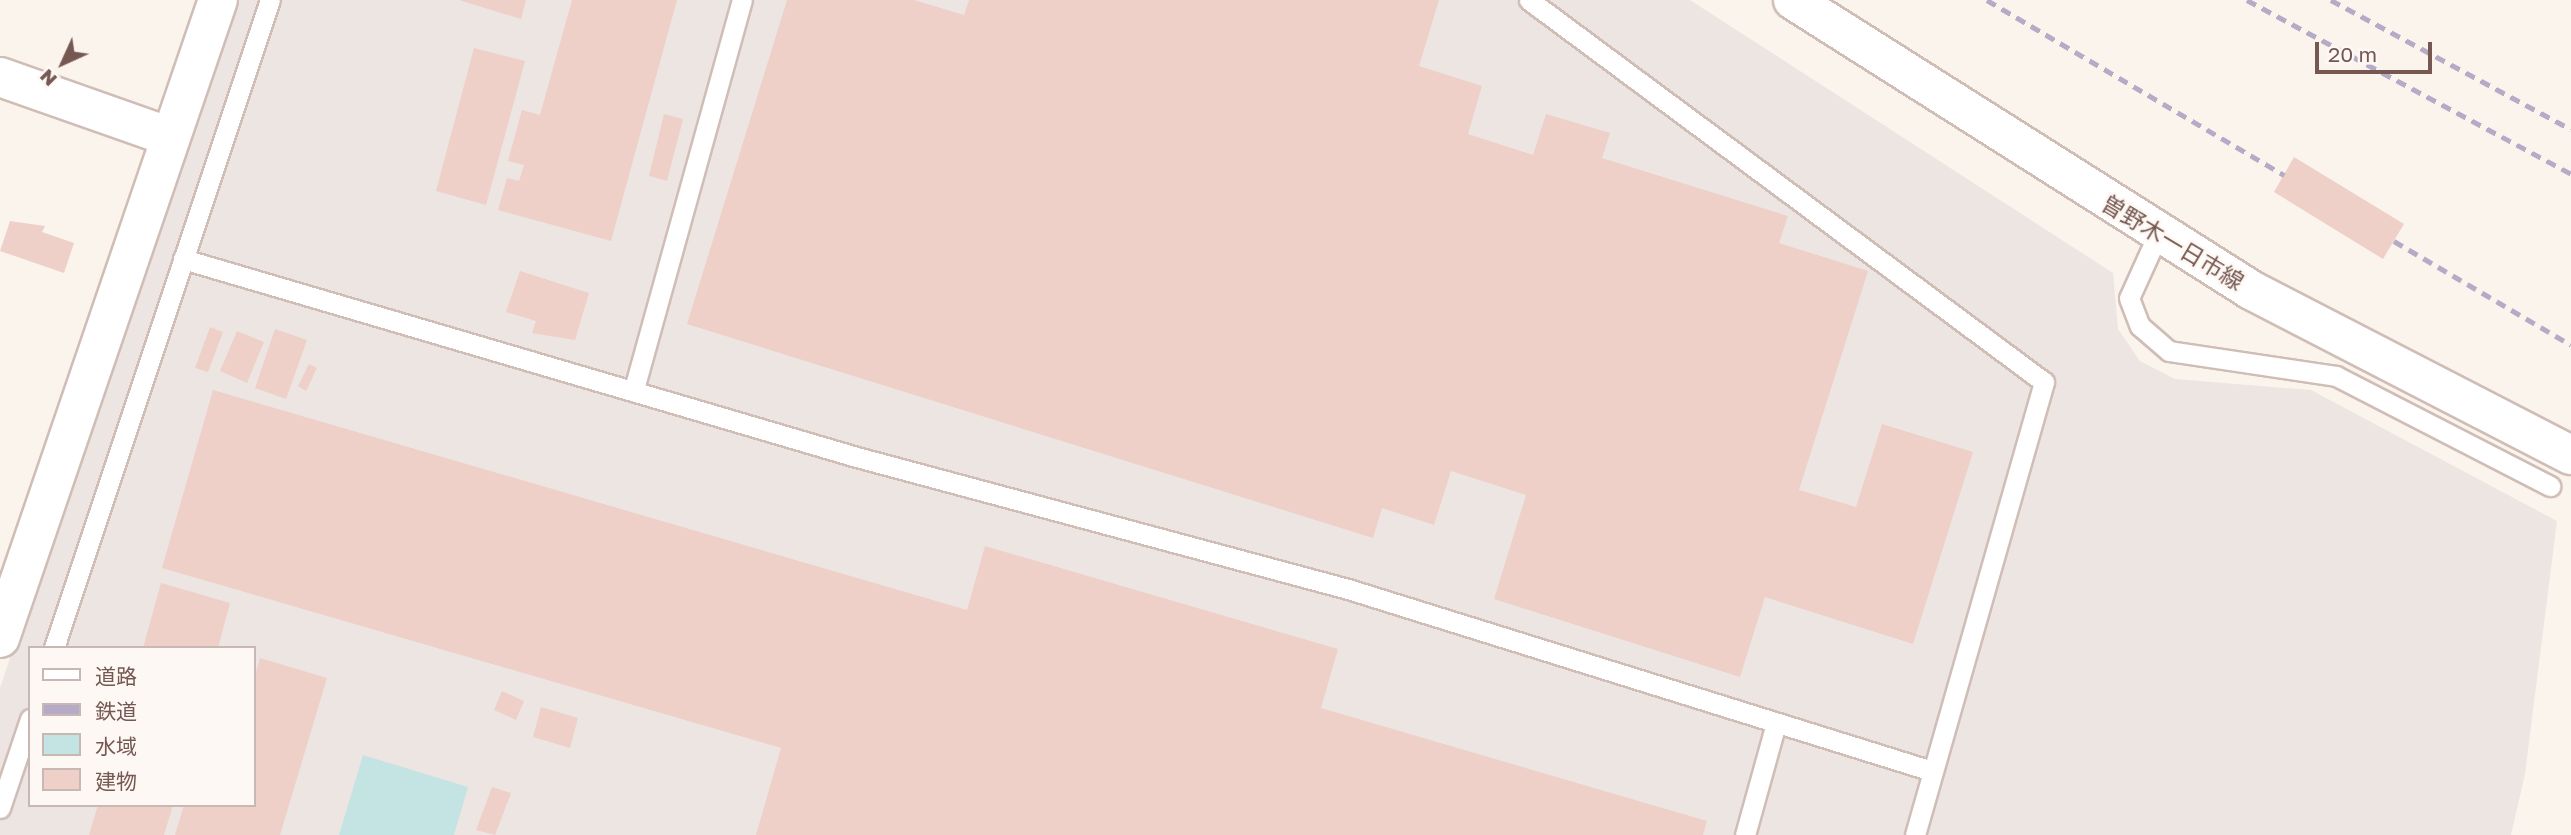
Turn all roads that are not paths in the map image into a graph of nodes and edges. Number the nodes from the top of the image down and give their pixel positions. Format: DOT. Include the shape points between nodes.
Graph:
graph roads {
  1 [pos="218,0"];
  2 [pos="270,0"];
  3 [pos="742,0"];
  4 [pos="1529,0"];
  5 [pos="1793,0"];
  6 [pos="0,77"];
  7 [pos="168,136"];
  8 [pos="2159,232"];
  9 [pos="183,260"];
  10 [pos="634,389"];
  11 [pos="2571,455"];
  12 [pos="2550,486"];
  13 [pos="0,638"];
  14 [pos="55,646"];
  15 [pos="1776,723"];
  16 [pos="28,725"];
  17 [pos="1931,771"];
  18 [pos="0,808"];
  19 [pos="1745,835"];
  20 [pos="1915,835"];
  1 -- 7 [label="main road"];
  2 -- 9 [label="lane"];
  3 -- 10 [label="lane"];
  4 -- 17 [label="lane" via="2044,382"];
  5 -- 8 [label="main road, 曽野木一日市線"];
  6 -- 7 [label="main road"];
  7 -- 13 [label="main road"];
  8 -- 11 [label="main road, 曽野木一日市線" via="2251,290"];
  8 -- 12 [label="lane" via="2129,298 2140,326 2169,351 2336,376"];
  9 -- 10 [label="lane"];
  9 -- 14 [label="lane"];
  10 -- 15 [label="lane" via="853,456 1348,589"];
  15 -- 17 [label="lane"];
  15 -- 19 [label="lane"];
  16 -- 18 [label="lane"];
  17 -- 20 [label="lane"];
}
